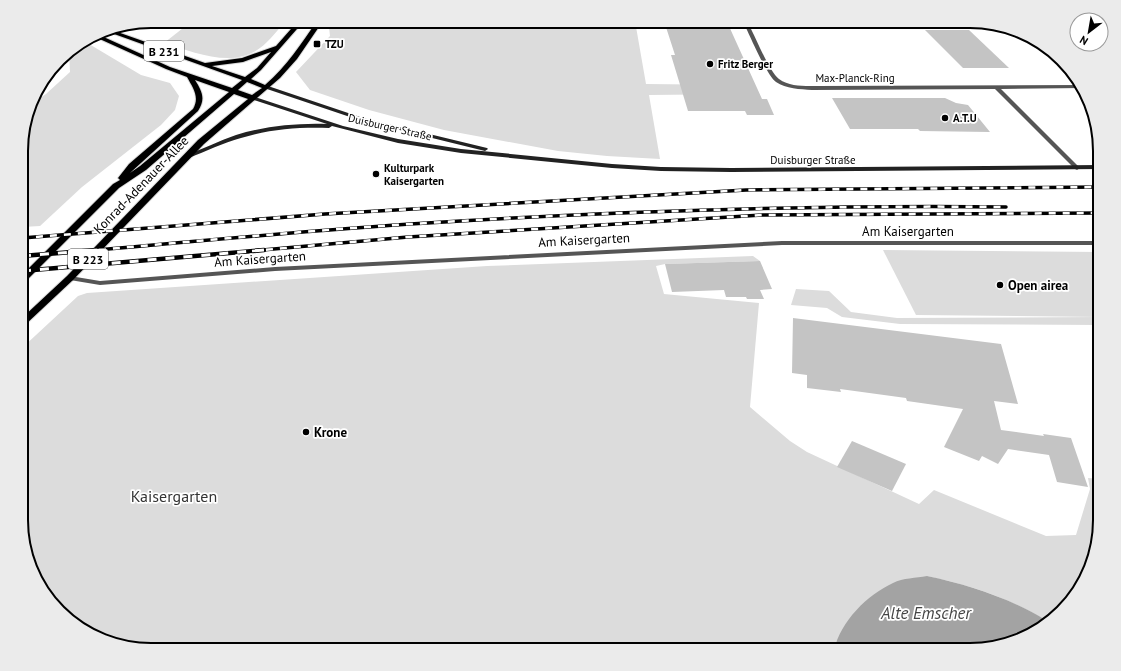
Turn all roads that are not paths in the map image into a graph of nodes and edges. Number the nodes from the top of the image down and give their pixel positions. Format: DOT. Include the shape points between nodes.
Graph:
graph roads {
  1 [pos="295,28"];
  2 [pos="315,28"];
  3 [pos="748,28"];
  4 [pos="115,33"];
  5 [pos="102,38"];
  6 [pos="285,40"];
  7 [pos="198,63"];
  8 [pos="189,75"];
  9 [pos="247,80"];
  10 [pos="996,87"];
  11 [pos="1075,87"];
  12 [pos="266,88"];
  13 [pos="233,91"];
  14 [pos="253,98"];
  15 [pos="341,127"];
  16 [pos="187,157"];
  17 [pos="527,157"];
  18 [pos="1093,167"];
  19 [pos="1077,168"];
  20 [pos="116,186"];
  21 [pos="1093,243"];
  22 [pos="28,274"];
  23 [pos="70,278"];
  24 [pos="28,317"];
  1 -- 6 [label="main road, B 223"];
  2 -- 12 [label="main road, B 223" via="294,58"];
  3 -- 10 [label="street, Max-Planck-Ring" via="774,77 779,82 789,85 813,88"];
  4 -- 7 [label="main road, B 231"];
  5 -- 8 [label="main road, B 231" via="148,60"];
  6 -- 7 [label="main road" via="263,54 247,59 225,63"];
  6 -- 9 [label="main road, B 223"];
  7 -- 9 [label="main road, B 231"];
  8 -- 13 [label="main road, B 231"];
  8 -- 20 [label="main road" via="200,94 200,104 132,166"];
  9 -- 12 [label="main road, B 231"];
  9 -- 13 [label="main road, Konrad-Adenauer-Allee / B 223"];
  10 -- 11 [label="street, Max-Planck-Ring"];
  10 -- 19 [label="street"];
  12 -- 14 [label="main road, Konrad-Adenauer-Allee / B 223"];
  12 -- 17 [label="main road, Duisburger Straße" via="361,119 461,144"];
  13 -- 14 [label="main road, B 231"];
  13 -- 20 [label="main road, Konrad-Adenauer-Allee / B 223" via="143,168"];
  14 -- 15 [label="main road, Duisburger Straße"];
  14 -- 16 [label="main road, Konrad-Adenauer-Allee / B 223"];
  15 -- 16 [label="main road" via="302,126 263,130 237,137"];
  15 -- 17 [label="main road, Duisburger Straße" via="437,148"];
  16 -- 23 [label="main road, Konrad-Adenauer-Allee / B 223"];
  17 -- 19 [label="main road, Duisburger Straße" via="612,166 697,170"];
  18 -- 19 [label="main road, Duisburger Straße"];
  20 -- 22 [label="main road, Konrad-Adenauer-Allee / B 223"];
  21 -- 23 [label="street, Am Kaisergarten" via="782,243 275,269 100,283"];
  23 -- 24 [label="main road, Konrad-Adenauer-Allee / B 223"];
}
